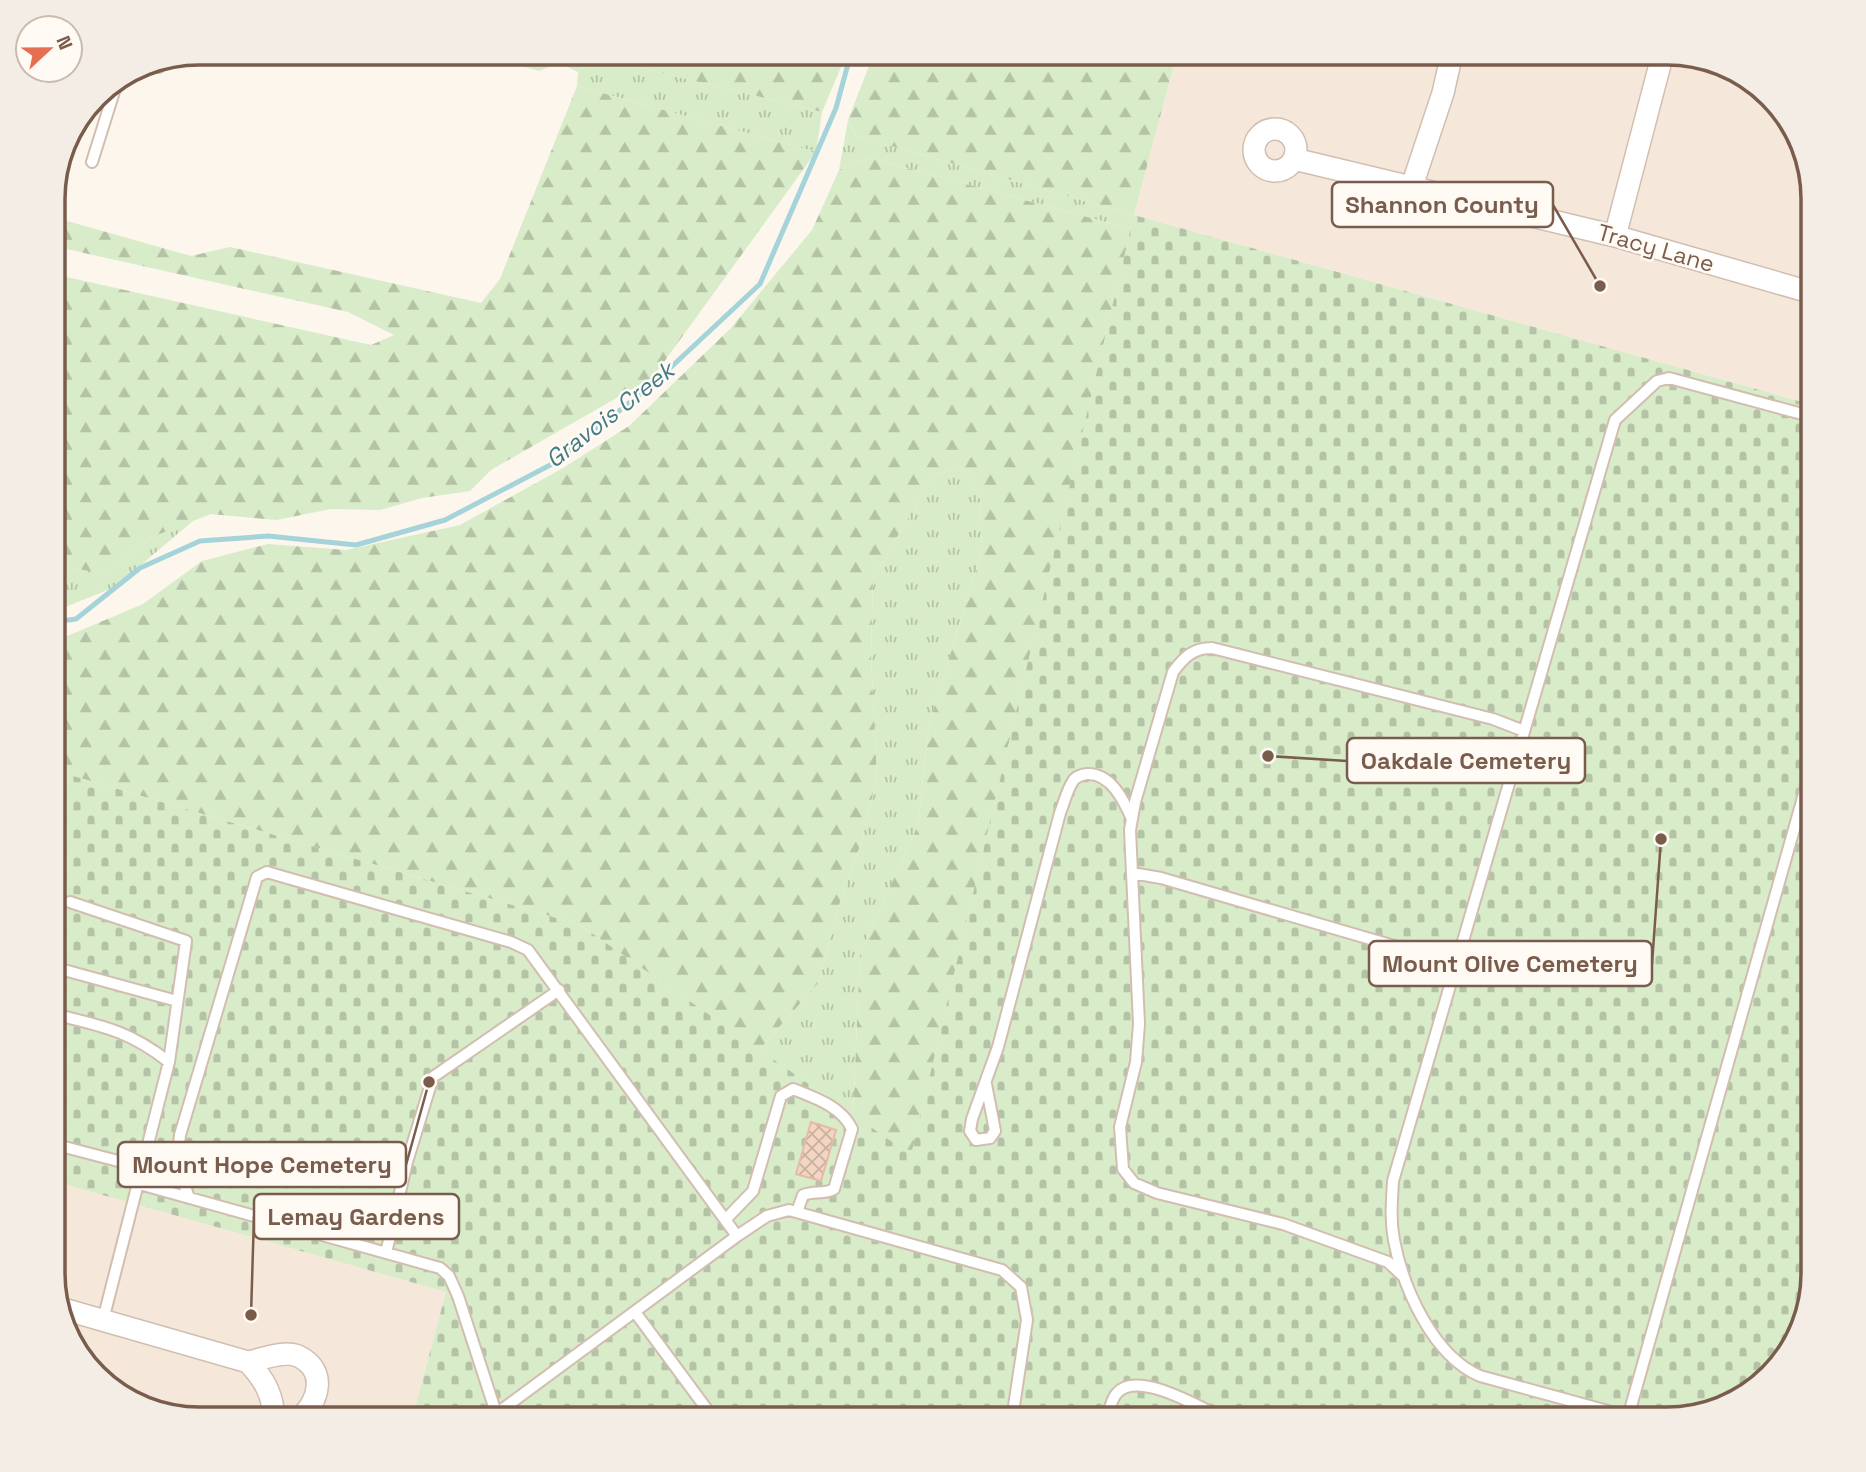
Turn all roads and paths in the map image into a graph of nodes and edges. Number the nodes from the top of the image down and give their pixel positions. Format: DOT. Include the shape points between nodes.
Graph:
graph roads {
  1 [pos="1449,65"];
  2 [pos="1660,65"];
  3 [pos="113,96"];
  4 [pos="1294,159"];
  5 [pos="92,162"];
  6 [pos="1412,186"];
  7 [pos="1615,236"];
  8 [pos="1801,289"];
  9 [pos="1801,414"];
  10 [pos="1524,731"];
  11 [pos="1801,809"];
  12 [pos="1132,819"];
  13 [pos="1132,873"];
  14 [pos="70,902"];
  15 [pos="1456,964"];
  16 [pos="65,970"];
  17 [pos="559,990"];
  18 [pos="177,1002"];
  19 [pos="65,1017"];
  20 [pos="169,1062"];
  21 [pos="986,1084"];
  22 [pos="65,1147"];
  23 [pos="141,1167"];
  24 [pos="135,1183"];
  25 [pos="189,1198"];
  26 [pos="797,1212"];
  27 [pos="726,1219"];
  28 [pos="737,1236"];
  29 [pos="386,1253"];
  30 [pos="1405,1278"];
  31 [pos="70,1311"];
  32 [pos="635,1311"];
  33 [pos="103,1320"];
  34 [pos="248,1362"];
  35 [pos="273,1407"];
  36 [pos="312,1407"];
  37 [pos="494,1407"];
  38 [pos="510,1407"];
  39 [pos="705,1407"];
  40 [pos="1014,1407"];
  41 [pos="1111,1407"];
  42 [pos="1198,1407"];
  43 [pos="1592,1407"];
  44 [pos="1635,1407"];
  1 -- 6 [label="street"];
  2 -- 7 [label="street"];
  3 -- 5 [label="lane"];
  4 -- 6 [label="street, Tracy Lane"];
  6 -- 7 [label="street, Tracy Lane"];
  7 -- 8 [label="street, Tracy Lane"];
  9 -- 10 [label="lane" via="1669,378 1657,381 1615,420"];
  10 -- 12 [label="lane" via="1493,719 1200,648 1183,657 1173,673"];
  10 -- 15 [label="lane"];
  11 -- 44 [label="lane"];
  12 -- 13 [label="lane"];
  12 -- 21 [label="lane" via="1103,777 1079,775 1073,781 1060,813"];
  13 -- 15 [label="lane"];
  13 -- 30 [label="lane" via="1139,1024 1136,1062 1120,1127 1123,1169 1134,1183 1157,1193 1283,1224 1388,1262"];
  14 -- 18 [label="lane" via="186,941"];
  15 -- 30 [label="lane" via="1393,1181 1394,1241"];
  16 -- 18 [label="lane"];
  17 -- 25 [label="lane" via="528,950 511,942 277,874 257,877 180,1135 182,1180"];
  17 -- 27 [label="lane"];
  17 -- 29 [label="lane" via="433,1077"];
  18 -- 20 [label="lane"];
  19 -- 20 [label="lane" via="120,1030"];
  20 -- 23 [label="lane"];
  21 -- 21 [label="lane" via="972,1119 970,1131 976,1140 990,1138 995,1131"];
  22 -- 23 [label="lane"];
  23 -- 24 [label="lane"];
  24 -- 25 [label="lane"];
  24 -- 33 [label="lane"];
  25 -- 29 [label="lane"];
  26 -- 27 [label="lane" via="803,1195 834,1189 852,1129 846,1117 824,1101 793,1089 781,1096 753,1191"];
  26 -- 28 [label="lane" via="767,1216"];
  26 -- 40 [label="lane" via="1003,1270 1021,1287 1027,1320"];
  27 -- 28 [label="lane"];
  28 -- 32 [label="lane"];
  29 -- 37 [label="lane" via="440,1268 449,1276"];
  30 -- 43 [label="lane" via="1427,1325 1456,1363 1480,1376"];
  31 -- 33 [label="street"];
  32 -- 38 [label="lane"];
  32 -- 39 [label="lane"];
  33 -- 34 [label="street"];
  34 -- 35 [label="street" via="264,1380"];
  34 -- 36 [label="street" via="296,1355 310,1366 317,1380"];
  41 -- 42 [label="lane" via="1115,1394 1137,1384"];
}
